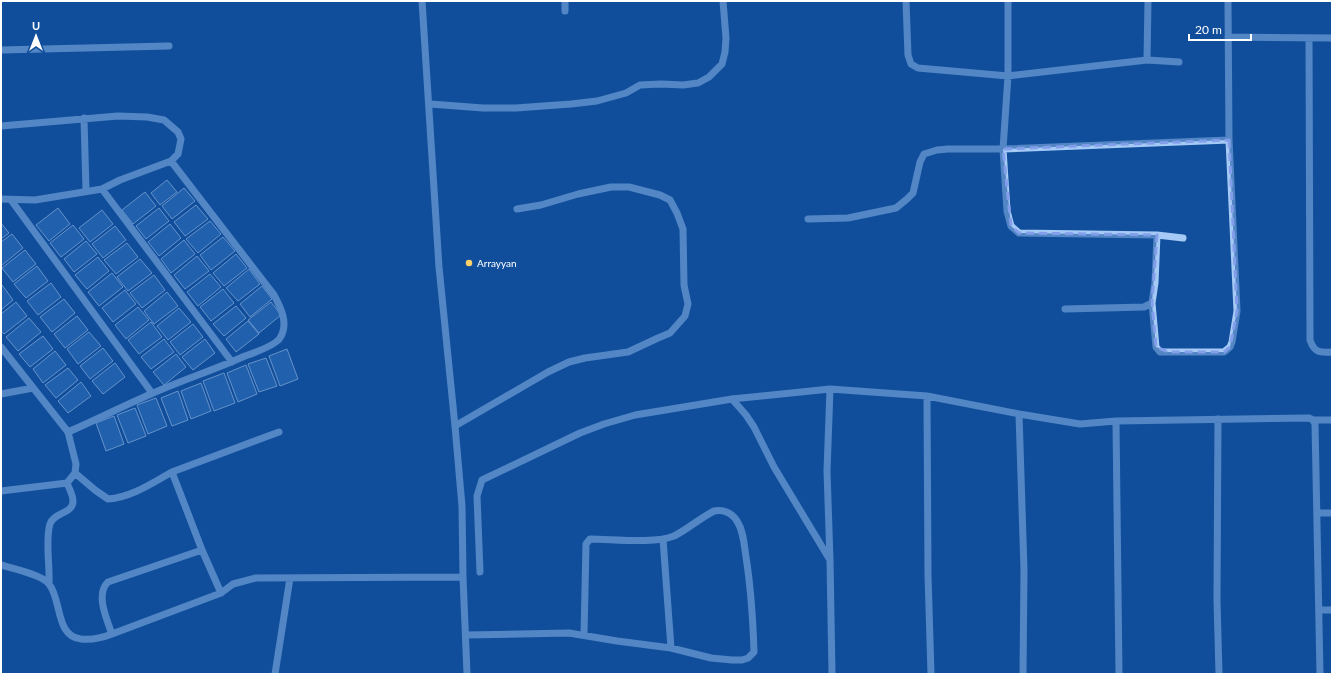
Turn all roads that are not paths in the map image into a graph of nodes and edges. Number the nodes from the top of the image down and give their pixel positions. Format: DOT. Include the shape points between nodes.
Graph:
graph roads {
  1 [pos="422,1"];
  2 [pos="565,1"];
  3 [pos="723,1"];
  4 [pos="906,1"];
  5 [pos="1008,1"];
  6 [pos="1148,1"];
  7 [pos="1228,1"];
  8 [pos="565,10"];
  9 [pos="1228,37"];
  10 [pos="1309,38"];
  11 [pos="1332,38"];
  12 [pos="169,46"];
  13 [pos="1,50"];
  14 [pos="1147,60"];
  15 [pos="1179,62"];
  16 [pos="1008,76"];
  17 [pos="430,104"];
  18 [pos="84,118"];
  19 [pos="1,126"];
  20 [pos="1229,140"];
  21 [pos="1003,149"];
  22 [pos="172,161"];
  23 [pos="102,189"];
  24 [pos="86,191"];
  25 [pos="1,199"];
  26 [pos="11,200"];
  27 [pos="517,209"];
  28 [pos="808,219"];
  29 [pos="1157,235"];
  30 [pos="1183,238"];
  31 [pos="1152,303"];
  32 [pos="1065,309"];
  33 [pos="1,348"];
  34 [pos="1332,352"];
  35 [pos="232,362"];
  36 [pos="33,388"];
  37 [pos="830,389"];
  38 [pos="152,393"];
  39 [pos="1,394"];
  40 [pos="927,396"];
  41 [pos="732,399"];
  42 [pos="1019,414"];
  43 [pos="1218,418"];
  44 [pos="1313,420"];
  45 [pos="1332,420"];
  46 [pos="1116,421"];
  47 [pos="455,426"];
  48 [pos="68,432"];
  49 [pos="279,432"];
  50 [pos="172,472"];
  51 [pos="75,473"];
  52 [pos="67,483"];
  53 [pos="1,491"];
  54 [pos="1317,513"];
  55 [pos="1332,513"];
  56 [pos="663,539"];
  57 [pos="202,550"];
  58 [pos="830,560"];
  59 [pos="1,565"];
  60 [pos="480,572"];
  61 [pos="290,578"];
  62 [pos="463,578"];
  63 [pos="49,583"];
  64 [pos="221,593"];
  65 [pos="1319,610"];
  66 [pos="1332,610"];
  67 [pos="112,634"];
  68 [pos="466,635"];
  69 [pos="584,635"];
  70 [pos="671,648"];
  71 [pos="275,674"];
  72 [pos="468,674"];
  73 [pos="832,674"];
  74 [pos="930,674"];
  75 [pos="1023,674"];
  76 [pos="1119,674"];
  77 [pos="1219,674"];
  78 [pos="1320,674"];
  1 -- 17 [label="street"];
  2 -- 8 [label="street"];
  3 -- 17 [label="street" via="726,38 722,64 709,77 698,83 640,85 626,93 597,101 571,104 483,108"];
  4 -- 16 [label="street" via="908,55 911,64 918,68"];
  5 -- 16 [label="street"];
  6 -- 14 [label="street"];
  7 -- 9 [label="street"];
  9 -- 10 [label="street"];
  9 -- 20 [label="street"];
  10 -- 11 [label="street"];
  10 -- 34 [label="street" via="1310,340 1314,349"];
  12 -- 13 [label="street"];
  14 -- 15 [label="street"];
  14 -- 16 [label="street"];
  16 -- 21 [label="street"];
  17 -- 47 [label="street" via="439,267"];
  18 -- 19 [label="street"];
  18 -- 22 [label="street" via="118,116 164,120 178,132 181,139 178,154"];
  18 -- 24 [label="street"];
  20 -- 21 [label="street"];
  20 -- 31 [label="street" via="1237,311 1230,347 1224,352 1160,352 1156,347"];
  21 -- 28 [label="street" via="948,149 924,154 913,193 896,208 848,218"];
  21 -- 29 [label="street" via="1007,211 1011,226 1019,233"];
  22 -- 23 [label="street"];
  22 -- 35 [label="street" via="274,295 282,312 283,323 279,339"];
  23 -- 24 [label="street"];
  23 -- 35 [label="street"];
  24 -- 26 [label="street" via="35,200"];
  25 -- 26 [label="street"];
  26 -- 38 [label="street"];
  27 -- 47 [label="street" via="611,187 629,187 670,200 683,229 684,286 688,304 685,316 670,333 628,352 569,362"];
  29 -- 30 [label="street"];
  29 -- 31 [label="street"];
  31 -- 32 [label="street" via="1144,307"];
  33 -- 36 [label="street"];
  35 -- 38 [label="street"];
  36 -- 39 [label="street"];
  36 -- 48 [label="street"];
  37 -- 40 [label="street"];
  37 -- 41 [label="street"];
  37 -- 58 [label="street" via="827,471"];
  38 -- 48 [label="street"];
  40 -- 42 [label="street"];
  40 -- 74 [label="street"];
  41 -- 58 [label="street" via="754,427 774,467"];
  41 -- 60 [label="street" via="604,424 482,480 477,496"];
  42 -- 46 [label="street" via="1080,424"];
  42 -- 75 [label="street" via="1024,570"];
  43 -- 44 [label="street"];
  43 -- 46 [label="street"];
  43 -- 77 [label="street"];
  44 -- 45 [label="street"];
  44 -- 54 [label="street"];
  46 -- 76 [label="street"];
  47 -- 62 [label="street" via="462,506"];
  48 -- 51 [label="street" via="76,464"];
  49 -- 50 [label="street"];
  50 -- 51 [label="street" via="142,489 108,498"];
  50 -- 57 [label="street"];
  51 -- 52 [label="street"];
  52 -- 53 [label="street"];
  52 -- 63 [label="street" via="73,499 72,505 51,522 49,533"];
  54 -- 55 [label="street"];
  54 -- 65 [label="street"];
  56 -- 69 [label="street" via="590,539 586,544"];
  56 -- 70 [label="street"];
  56 -- 70 [label="street" via="673,536 714,511 728,513 737,520 742,530 751,589 754,652 748,658 711,658"];
  57 -- 64 [label="street"];
  57 -- 67 [label="street" via="108,582 101,592 104,612"];
  58 -- 73 [label="street"];
  59 -- 63 [label="street" via="26,571"];
  61 -- 62 [label="street"];
  61 -- 64 [label="street" via="256,578 233,584"];
  61 -- 71 [label="street"];
  62 -- 68 [label="street"];
  63 -- 67 [label="street" via="66,632 85,639"];
  64 -- 67 [label="street"];
  65 -- 66 [label="street"];
  65 -- 78 [label="street"];
  68 -- 69 [label="street"];
  68 -- 72 [label="street"];
  69 -- 70 [label="street"];
}
